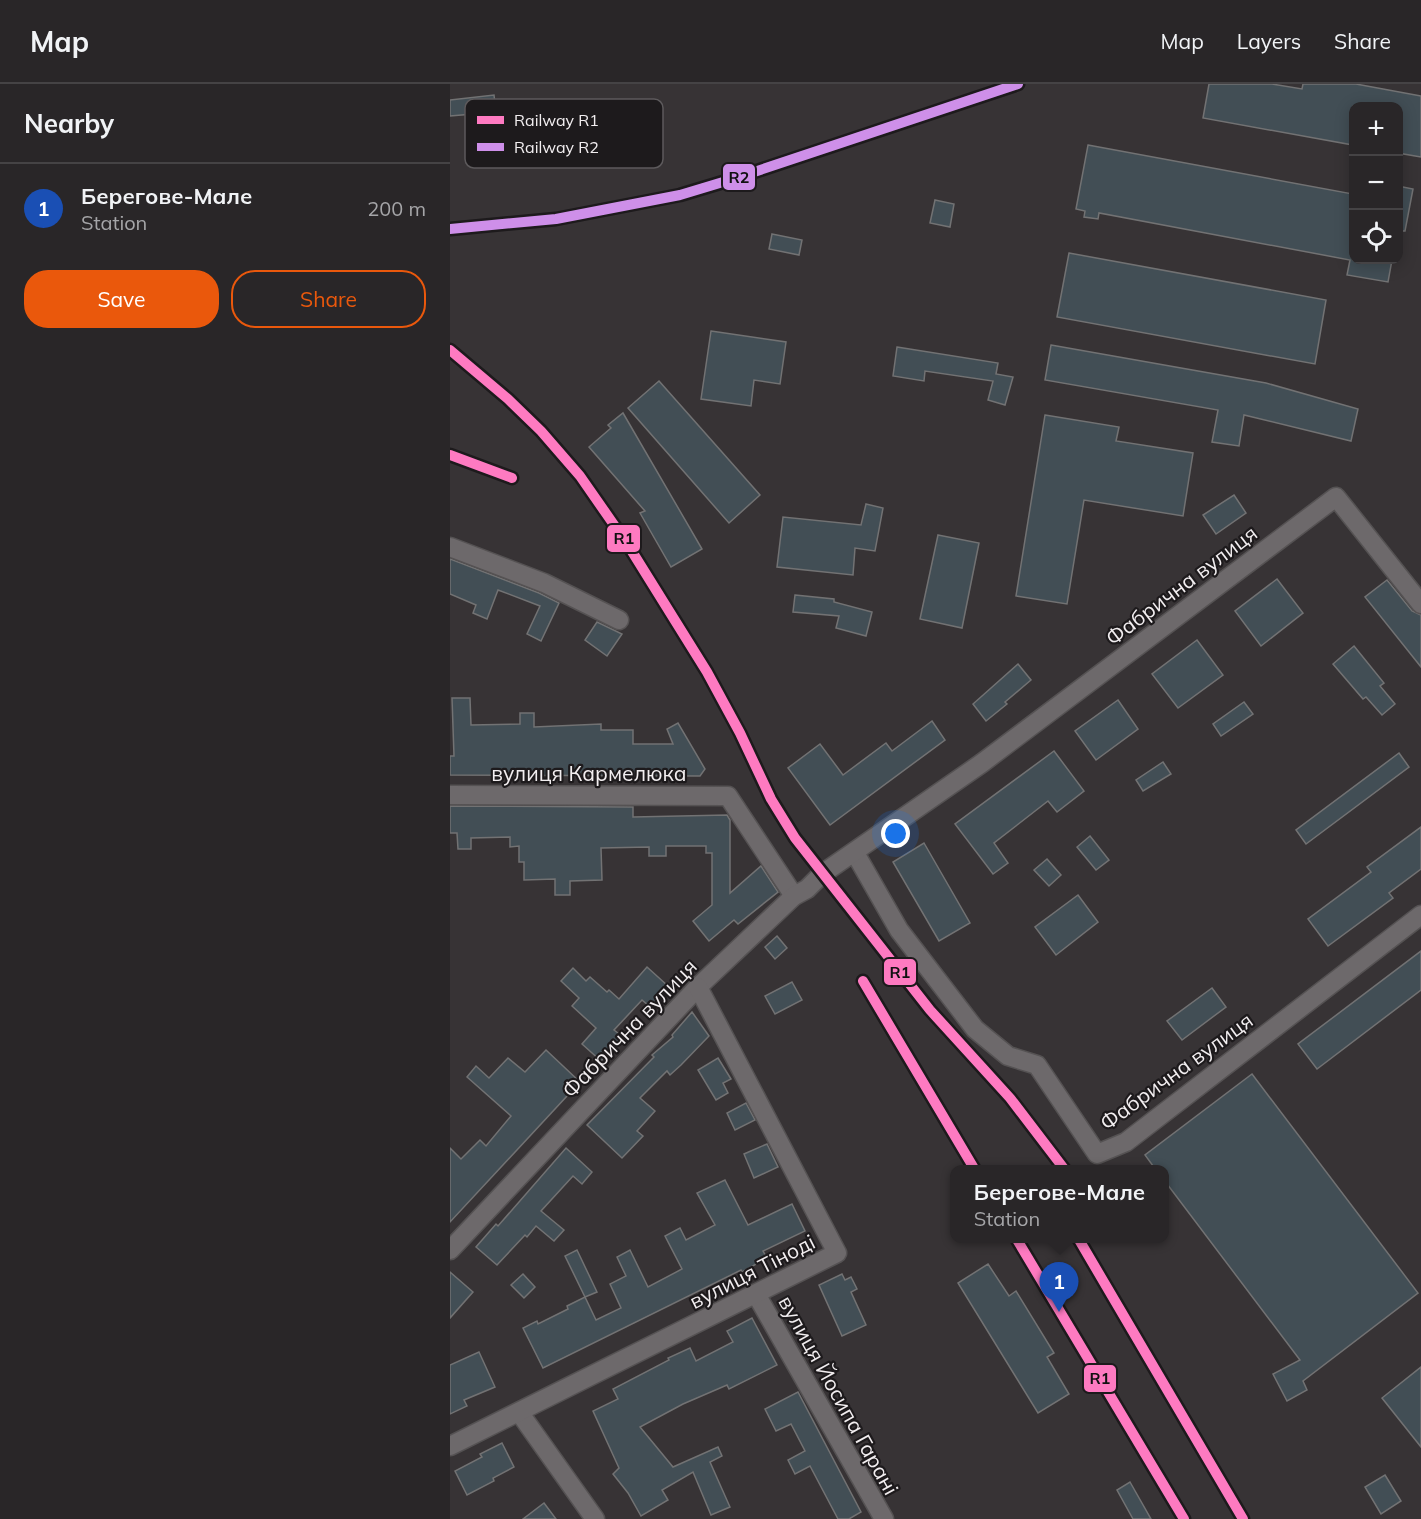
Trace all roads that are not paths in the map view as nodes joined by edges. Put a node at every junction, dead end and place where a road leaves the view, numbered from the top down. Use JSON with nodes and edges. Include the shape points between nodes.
{"nodes":[{"id":1,"x":450,"y":547,"type":"edge"},
{"id":2,"x":1421,"y":604,"type":"edge"},
{"id":3,"x":619,"y":620,"type":"dead end"},
{"id":4,"x":450,"y":795,"type":"edge"},
{"id":5,"x":855,"y":853,"type":"junction"},
{"id":6,"x":794,"y":896,"type":"junction"},
{"id":7,"x":1421,"y":915,"type":"edge"},
{"id":8,"x":698,"y":987,"type":"junction"},
{"id":9,"x":450,"y":1250,"type":"edge"},
{"id":10,"x":756,"y":1294,"type":"junction"},
{"id":11,"x":519,"y":1412,"type":"junction"},
{"id":12,"x":450,"y":1446,"type":"edge"},
{"id":13,"x":595,"y":1519,"type":"edge"},
{"id":14,"x":884,"y":1519,"type":"edge"}],
"edges":[{"from":1,"to":3,"type":"street","via":[[544,583]]},
{"from":2,"to":5,"type":"street","name":"Фабрична вулиця","via":[[1336,496],[989,758]]},
{"from":4,"to":6,"type":"street","name":"вулиця Кармелюка","via":[[728,796]]},
{"from":5,"to":6,"type":"street","name":"Фабрична вулиця"},
{"from":5,"to":7,"type":"street","name":"Фабрична вулиця","via":[[899,930],[975,1029],[1008,1056],[1037,1065],[1097,1154],[1125,1142]]},
{"from":6,"to":8,"type":"street","name":"Фабрична вулиця"},
{"from":8,"to":9,"type":"street","name":"Фабрична вулиця"},
{"from":8,"to":10,"type":"street","name":"вулиця Тіноді","via":[[837,1253]]},
{"from":10,"to":11,"type":"street","name":"вулиця Тіноді"},
{"from":10,"to":14,"type":"street","name":"вулиця Йосипа Гарані"},
{"from":11,"to":12,"type":"street","name":"вулиця Тіноді"},
{"from":11,"to":13,"type":"street"}]}
